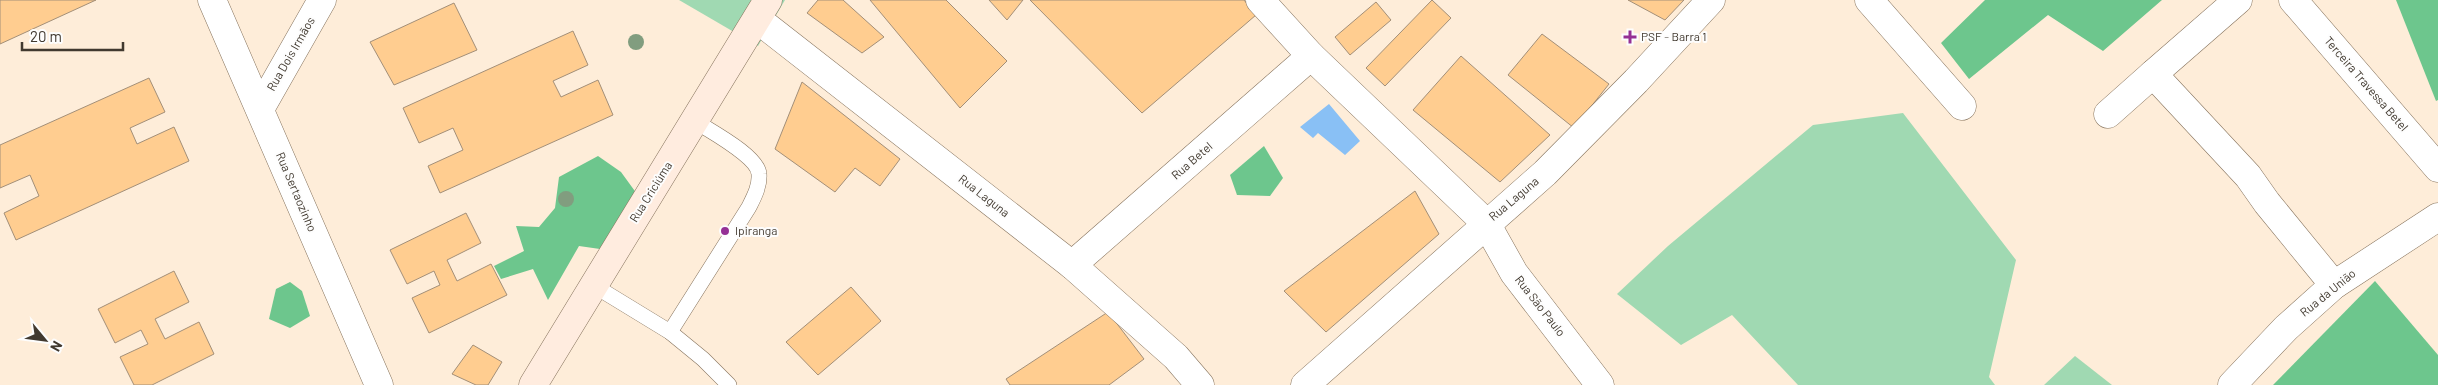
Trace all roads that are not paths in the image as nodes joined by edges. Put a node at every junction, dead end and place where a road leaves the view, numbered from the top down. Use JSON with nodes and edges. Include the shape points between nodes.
{"nodes":[{"id":1,"x":212,"y":0,"type":"edge"},
{"id":2,"x":322,"y":0,"type":"edge"},
{"id":3,"x":1260,"y":0,"type":"edge"},
{"id":4,"x":1711,"y":0,"type":"edge"},
{"id":5,"x":1869,"y":0,"type":"edge"},
{"id":6,"x":2238,"y":0,"type":"edge"},
{"id":7,"x":2293,"y":0,"type":"edge"},
{"id":8,"x":763,"y":9,"type":"edge"},
{"id":9,"x":1311,"y":56,"type":"junction"},
{"id":10,"x":2153,"y":74,"type":"junction"},
{"id":11,"x":1962,"y":106,"type":"dead end"},
{"id":12,"x":260,"y":109,"type":"junction"},
{"id":13,"x":2108,"y":114,"type":"dead end"},
{"id":14,"x":695,"y":121,"type":"junction"},
{"id":15,"x":2438,"y":168,"type":"edge"},
{"id":16,"x":2438,"y":217,"type":"edge"},
{"id":17,"x":1486,"y":223,"type":"junction"},
{"id":18,"x":1072,"y":265,"type":"junction"},
{"id":19,"x":593,"y":285,"type":"junction"},
{"id":20,"x":2334,"y":286,"type":"junction"},
{"id":21,"x":670,"y":332,"type":"junction"},
{"id":22,"x":379,"y":385,"type":"edge"},
{"id":23,"x":533,"y":385,"type":"edge"},
{"id":24,"x":729,"y":385,"type":"edge"},
{"id":25,"x":1200,"y":385,"type":"edge"},
{"id":26,"x":1305,"y":385,"type":"edge"},
{"id":27,"x":1600,"y":385,"type":"edge"},
{"id":28,"x":2232,"y":385,"type":"edge"}],
"edges":[{"from":1,"to":12,"type":"street","name":"Rua Sertaozinho"},
{"from":2,"to":12,"type":"street","name":"Rua Dois Irmãos"},
{"from":3,"to":9,"type":"street"},
{"from":4,"to":17,"type":"street","name":"Rua Laguna","via":[[1636,82],[1545,173]]},
{"from":5,"to":11,"type":"street"},
{"from":6,"to":10,"type":"street"},
{"from":7,"to":15,"type":"street","name":"Terceira Travessa Betel"},
{"from":8,"to":14,"type":"main road","name":"Rua Criciúma"},
{"from":8,"to":18,"type":"street","name":"Rua Laguna"},
{"from":9,"to":17,"type":"street"},
{"from":9,"to":18,"type":"street","name":"Rua Betel"},
{"from":10,"to":13,"type":"street"},
{"from":10,"to":20,"type":"street","via":[[2248,176]]},
{"from":12,"to":22,"type":"street","name":"Rua Sertaozinho"},
{"from":14,"to":19,"type":"main road","name":"Rua Criciúma"},
{"from":14,"to":21,"type":"lane","via":[[754,162],[759,172],[758,187],[749,207]]},
{"from":16,"to":20,"type":"street","name":"Rua da União"},
{"from":17,"to":26,"type":"street","name":"Rua Laguna"},
{"from":17,"to":27,"type":"street","name":"Rua São Paulo","via":[[1514,273]]},
{"from":18,"to":25,"type":"street","name":"Rua Laguna","via":[[1176,357]]},
{"from":19,"to":21,"type":"lane"},
{"from":19,"to":23,"type":"main road","name":"Rua Criciúma"},
{"from":20,"to":28,"type":"street","name":"Rua da União","via":[[2286,328]]},
{"from":21,"to":24,"type":"lane"}]}
